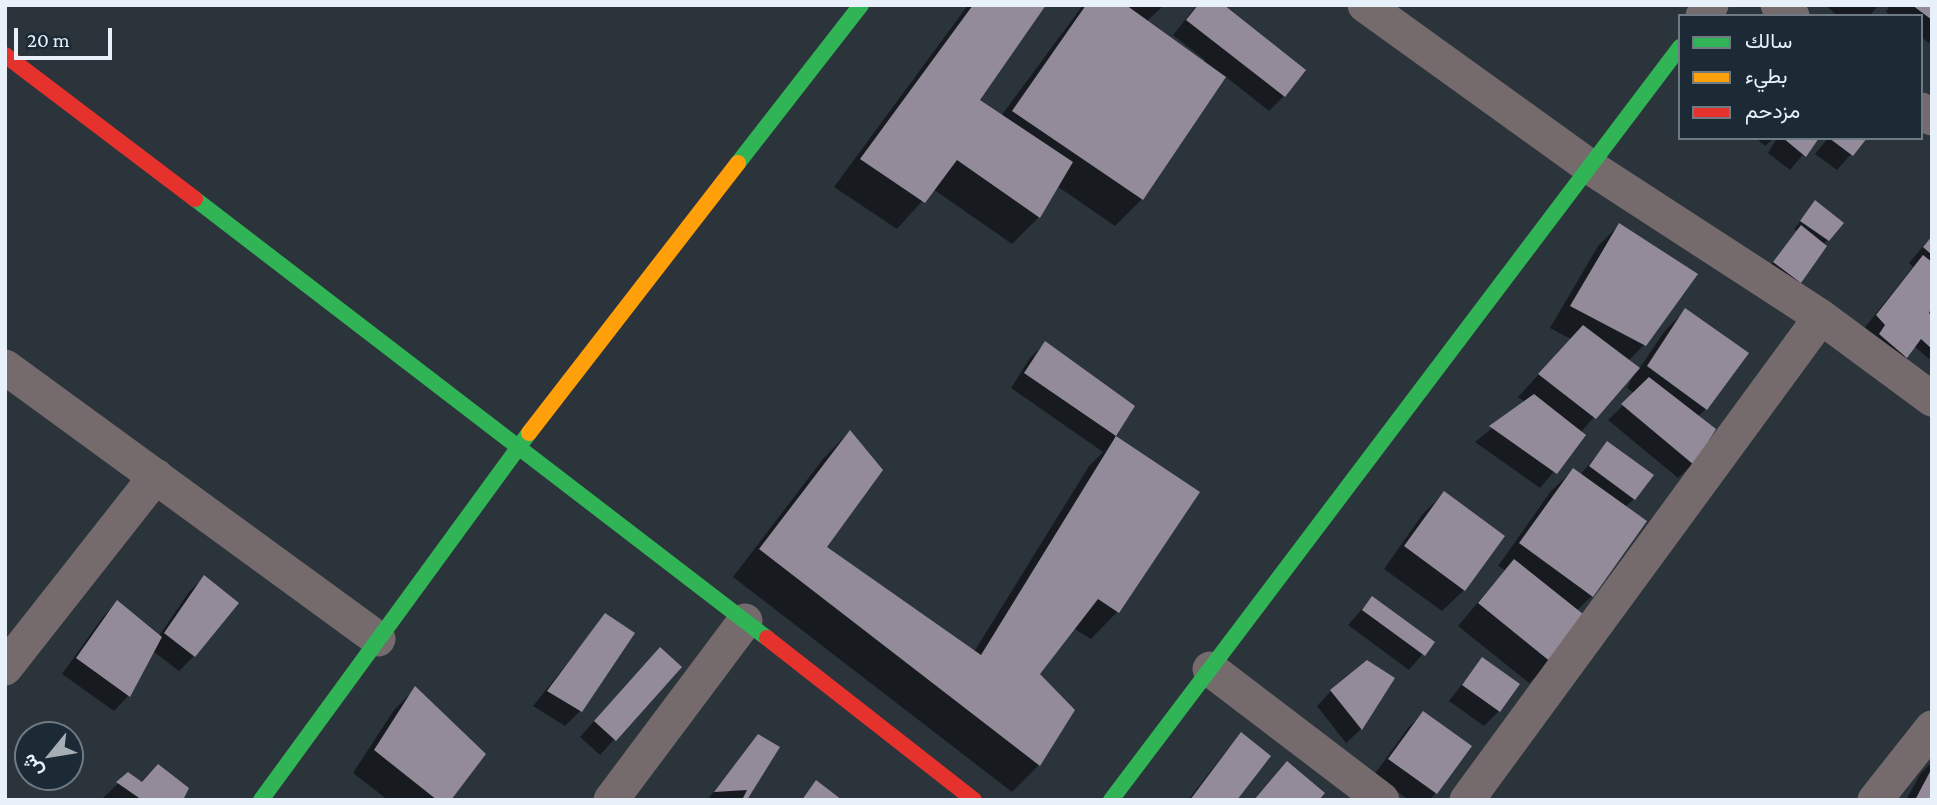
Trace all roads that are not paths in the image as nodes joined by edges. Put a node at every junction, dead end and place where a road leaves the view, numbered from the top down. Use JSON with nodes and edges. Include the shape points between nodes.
{"nodes":[{"id":1,"x":861,"y":5,"type":"edge"},
{"id":2,"x":1372,"y":7,"type":"edge"},
{"id":3,"x":1678,"y":50,"type":"edge"},
{"id":4,"x":5,"y":55,"type":"edge"},
{"id":5,"x":1590,"y":167,"type":"junction"},
{"id":6,"x":1821,"y":317,"type":"junction"},
{"id":7,"x":5,"y":367,"type":"edge"},
{"id":8,"x":1932,"y":399,"type":"edge"},
{"id":9,"x":519,"y":445,"type":"junction"},
{"id":10,"x":156,"y":477,"type":"junction"},
{"id":11,"x":745,"y":621,"type":"junction"},
{"id":12,"x":378,"y":639,"type":"junction"},
{"id":13,"x":5,"y":668,"type":"edge"},
{"id":14,"x":1210,"y":669,"type":"junction"},
{"id":15,"x":1932,"y":728,"type":"edge"},
{"id":16,"x":261,"y":800,"type":"edge"},
{"id":17,"x":611,"y":800,"type":"edge"},
{"id":18,"x":974,"y":800,"type":"edge"},
{"id":19,"x":1111,"y":800,"type":"edge"},
{"id":20,"x":1382,"y":800,"type":"edge"},
{"id":21,"x":1468,"y":800,"type":"edge"},
{"id":22,"x":1875,"y":800,"type":"edge"}],
"edges":[{"from":1,"to":9,"type":"street"},
{"from":2,"to":5,"type":"street"},
{"from":3,"to":5,"type":"street"},
{"from":4,"to":9,"type":"street"},
{"from":5,"to":6,"type":"street"},
{"from":5,"to":14,"type":"street"},
{"from":6,"to":8,"type":"street"},
{"from":6,"to":21,"type":"street"},
{"from":7,"to":10,"type":"street"},
{"from":9,"to":11,"type":"street"},
{"from":9,"to":12,"type":"street"},
{"from":10,"to":12,"type":"street"},
{"from":10,"to":13,"type":"street"},
{"from":11,"to":17,"type":"street"},
{"from":11,"to":18,"type":"street"},
{"from":12,"to":16,"type":"street"},
{"from":14,"to":19,"type":"street"},
{"from":14,"to":20,"type":"street"},
{"from":15,"to":22,"type":"street"}]}
